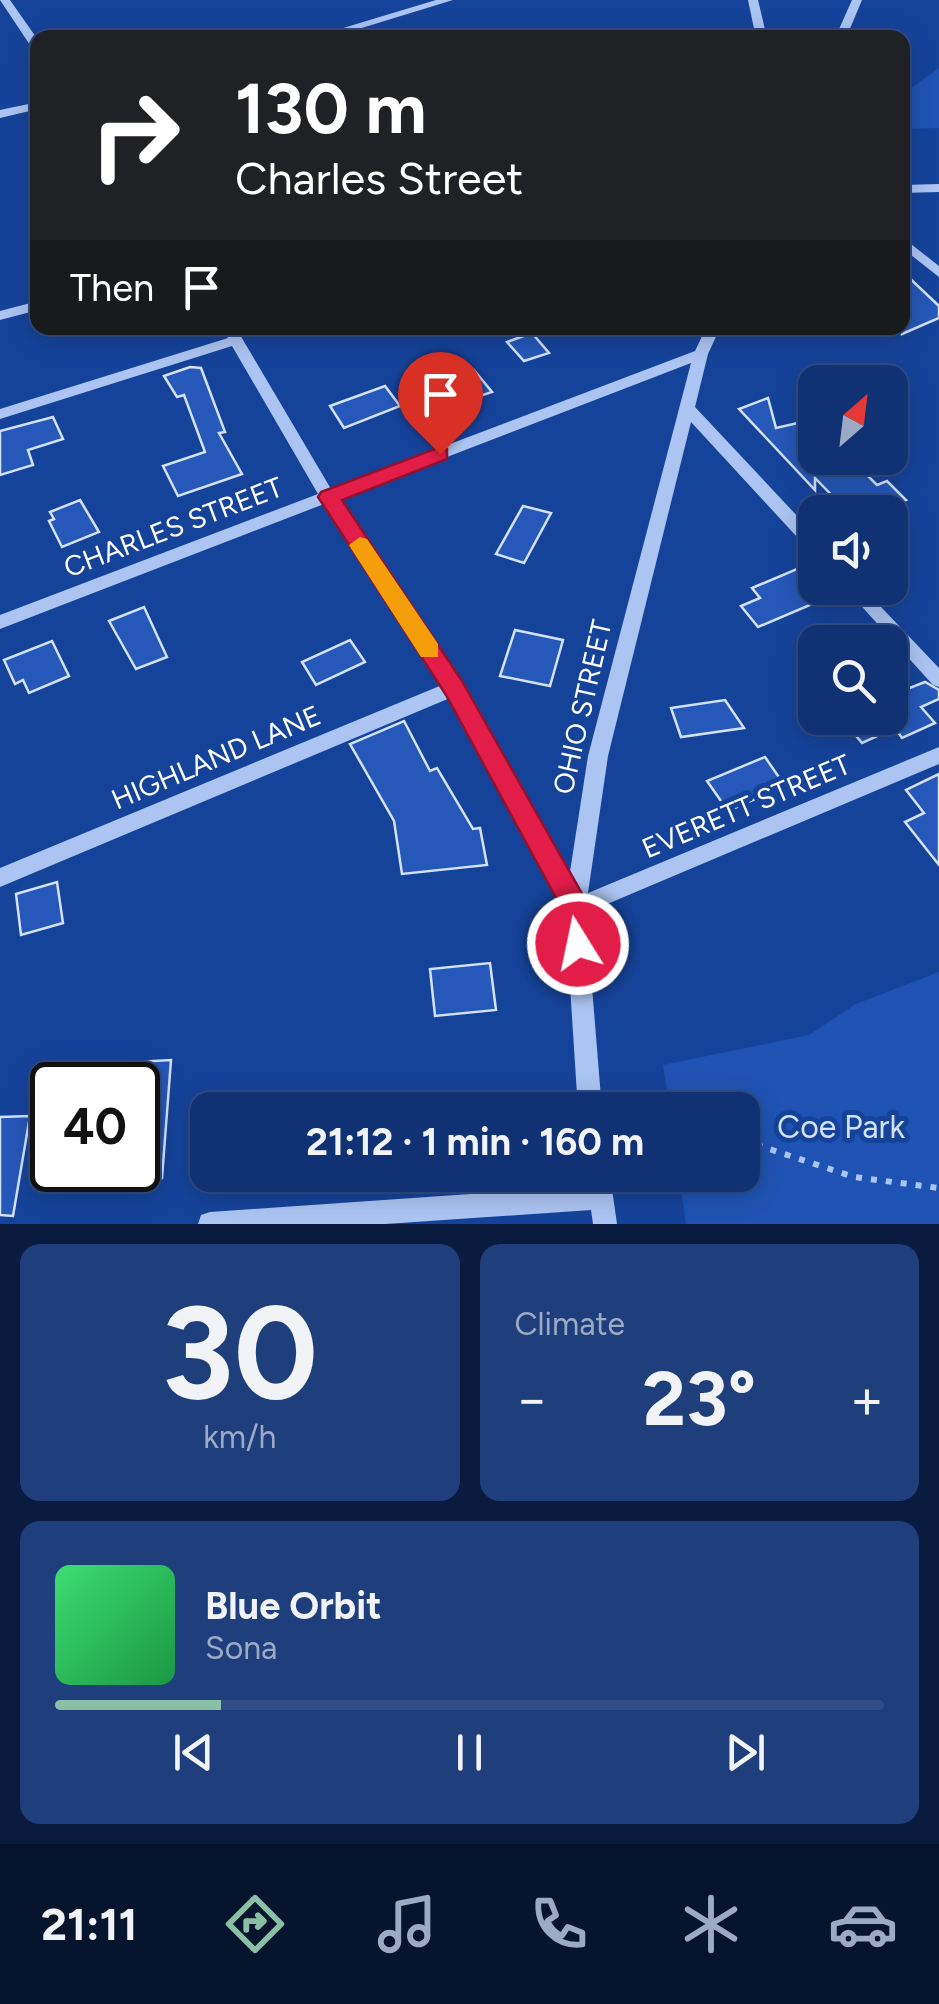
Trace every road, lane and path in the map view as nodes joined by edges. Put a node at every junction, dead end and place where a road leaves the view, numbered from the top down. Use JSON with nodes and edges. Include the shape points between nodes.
{"nodes":[{"id":1,"x":6,"y":0,"type":"edge"},
{"id":2,"x":448,"y":0,"type":"edge"},
{"id":3,"x":753,"y":0,"type":"edge"},
{"id":4,"x":857,"y":0,"type":"edge"},
{"id":5,"x":344,"y":30,"type":"edge"},
{"id":6,"x":760,"y":30,"type":"edge"},
{"id":7,"x":844,"y":30,"type":"edge"},
{"id":8,"x":30,"y":38,"type":"edge"},
{"id":9,"x":30,"y":106,"type":"edge"},
{"id":10,"x":0,"y":114,"type":"edge"},
{"id":11,"x":939,"y":188,"type":"edge"},
{"id":12,"x":910,"y":189,"type":"edge"},
{"id":13,"x":910,"y":249,"type":"edge"},
{"id":14,"x":939,"y":273,"type":"edge"},
{"id":15,"x":30,"y":307,"type":"edge"},
{"id":16,"x":0,"y":316,"type":"edge"},
{"id":17,"x":230,"y":335,"type":"edge"},
{"id":18,"x":234,"y":335,"type":"edge"},
{"id":19,"x":710,"y":335,"type":"edge"},
{"id":20,"x":701,"y":354,"type":"junction"},
{"id":21,"x":686,"y":408,"type":"junction"},
{"id":22,"x":0,"y":414,"type":"edge"},
{"id":23,"x":328,"y":497,"type":"junction"},
{"id":24,"x":798,"y":528,"type":"edge"},
{"id":25,"x":869,"y":605,"type":"edge"},
{"id":26,"x":0,"y":622,"type":"edge"},
{"id":27,"x":939,"y":680,"type":"edge"},
{"id":28,"x":454,"y":688,"type":"junction"},
{"id":29,"x":939,"y":755,"type":"edge"},
{"id":30,"x":0,"y":878,"type":"edge"},
{"id":31,"x":575,"y":908,"type":"junction"},
{"id":32,"x":587,"y":1092,"type":"edge"},
{"id":33,"x":760,"y":1146,"type":"edge"},
{"id":34,"x":939,"y":1188,"type":"edge"},
{"id":35,"x":538,"y":1192,"type":"edge"},
{"id":36,"x":601,"y":1192,"type":"edge"},
{"id":37,"x":210,"y":1224,"type":"edge"},
{"id":38,"x":605,"y":1224,"type":"edge"}],
"edges":[{"from":1,"to":8,"type":"street"},
{"from":2,"to":5,"type":"street"},
{"from":3,"to":6,"type":"street"},
{"from":4,"to":7,"type":"street"},
{"from":9,"to":10,"type":"street"},
{"from":11,"to":12,"type":"street"},
{"from":13,"to":14,"type":"street"},
{"from":15,"to":16,"type":"street"},
{"from":17,"to":22,"type":"street"},
{"from":18,"to":23,"type":"street"},
{"from":19,"to":20,"type":"street","name":"OHIO STREET"},
{"from":20,"to":21,"type":"street","name":"OHIO STREET"},
{"from":20,"to":23,"type":"street","name":"CHARLES STREET"},
{"from":21,"to":24,"type":"street"},
{"from":21,"to":31,"type":"street","name":"OHIO STREET","via":[[598,756]]},
{"from":23,"to":26,"type":"street","name":"CHARLES STREET"},
{"from":23,"to":28,"type":"street"},
{"from":25,"to":27,"type":"street"},
{"from":28,"to":30,"type":"street","name":"HIGHLAND LANE"},
{"from":28,"to":31,"type":"street"},
{"from":29,"to":31,"type":"street","name":"EVERETT STREET"},
{"from":31,"to":32,"type":"street","name":"OHIO STREET"},
{"from":33,"to":34,"type":"path","via":[[854,1177]]},
{"from":35,"to":37,"type":"street"},
{"from":36,"to":38,"type":"street"}]}
